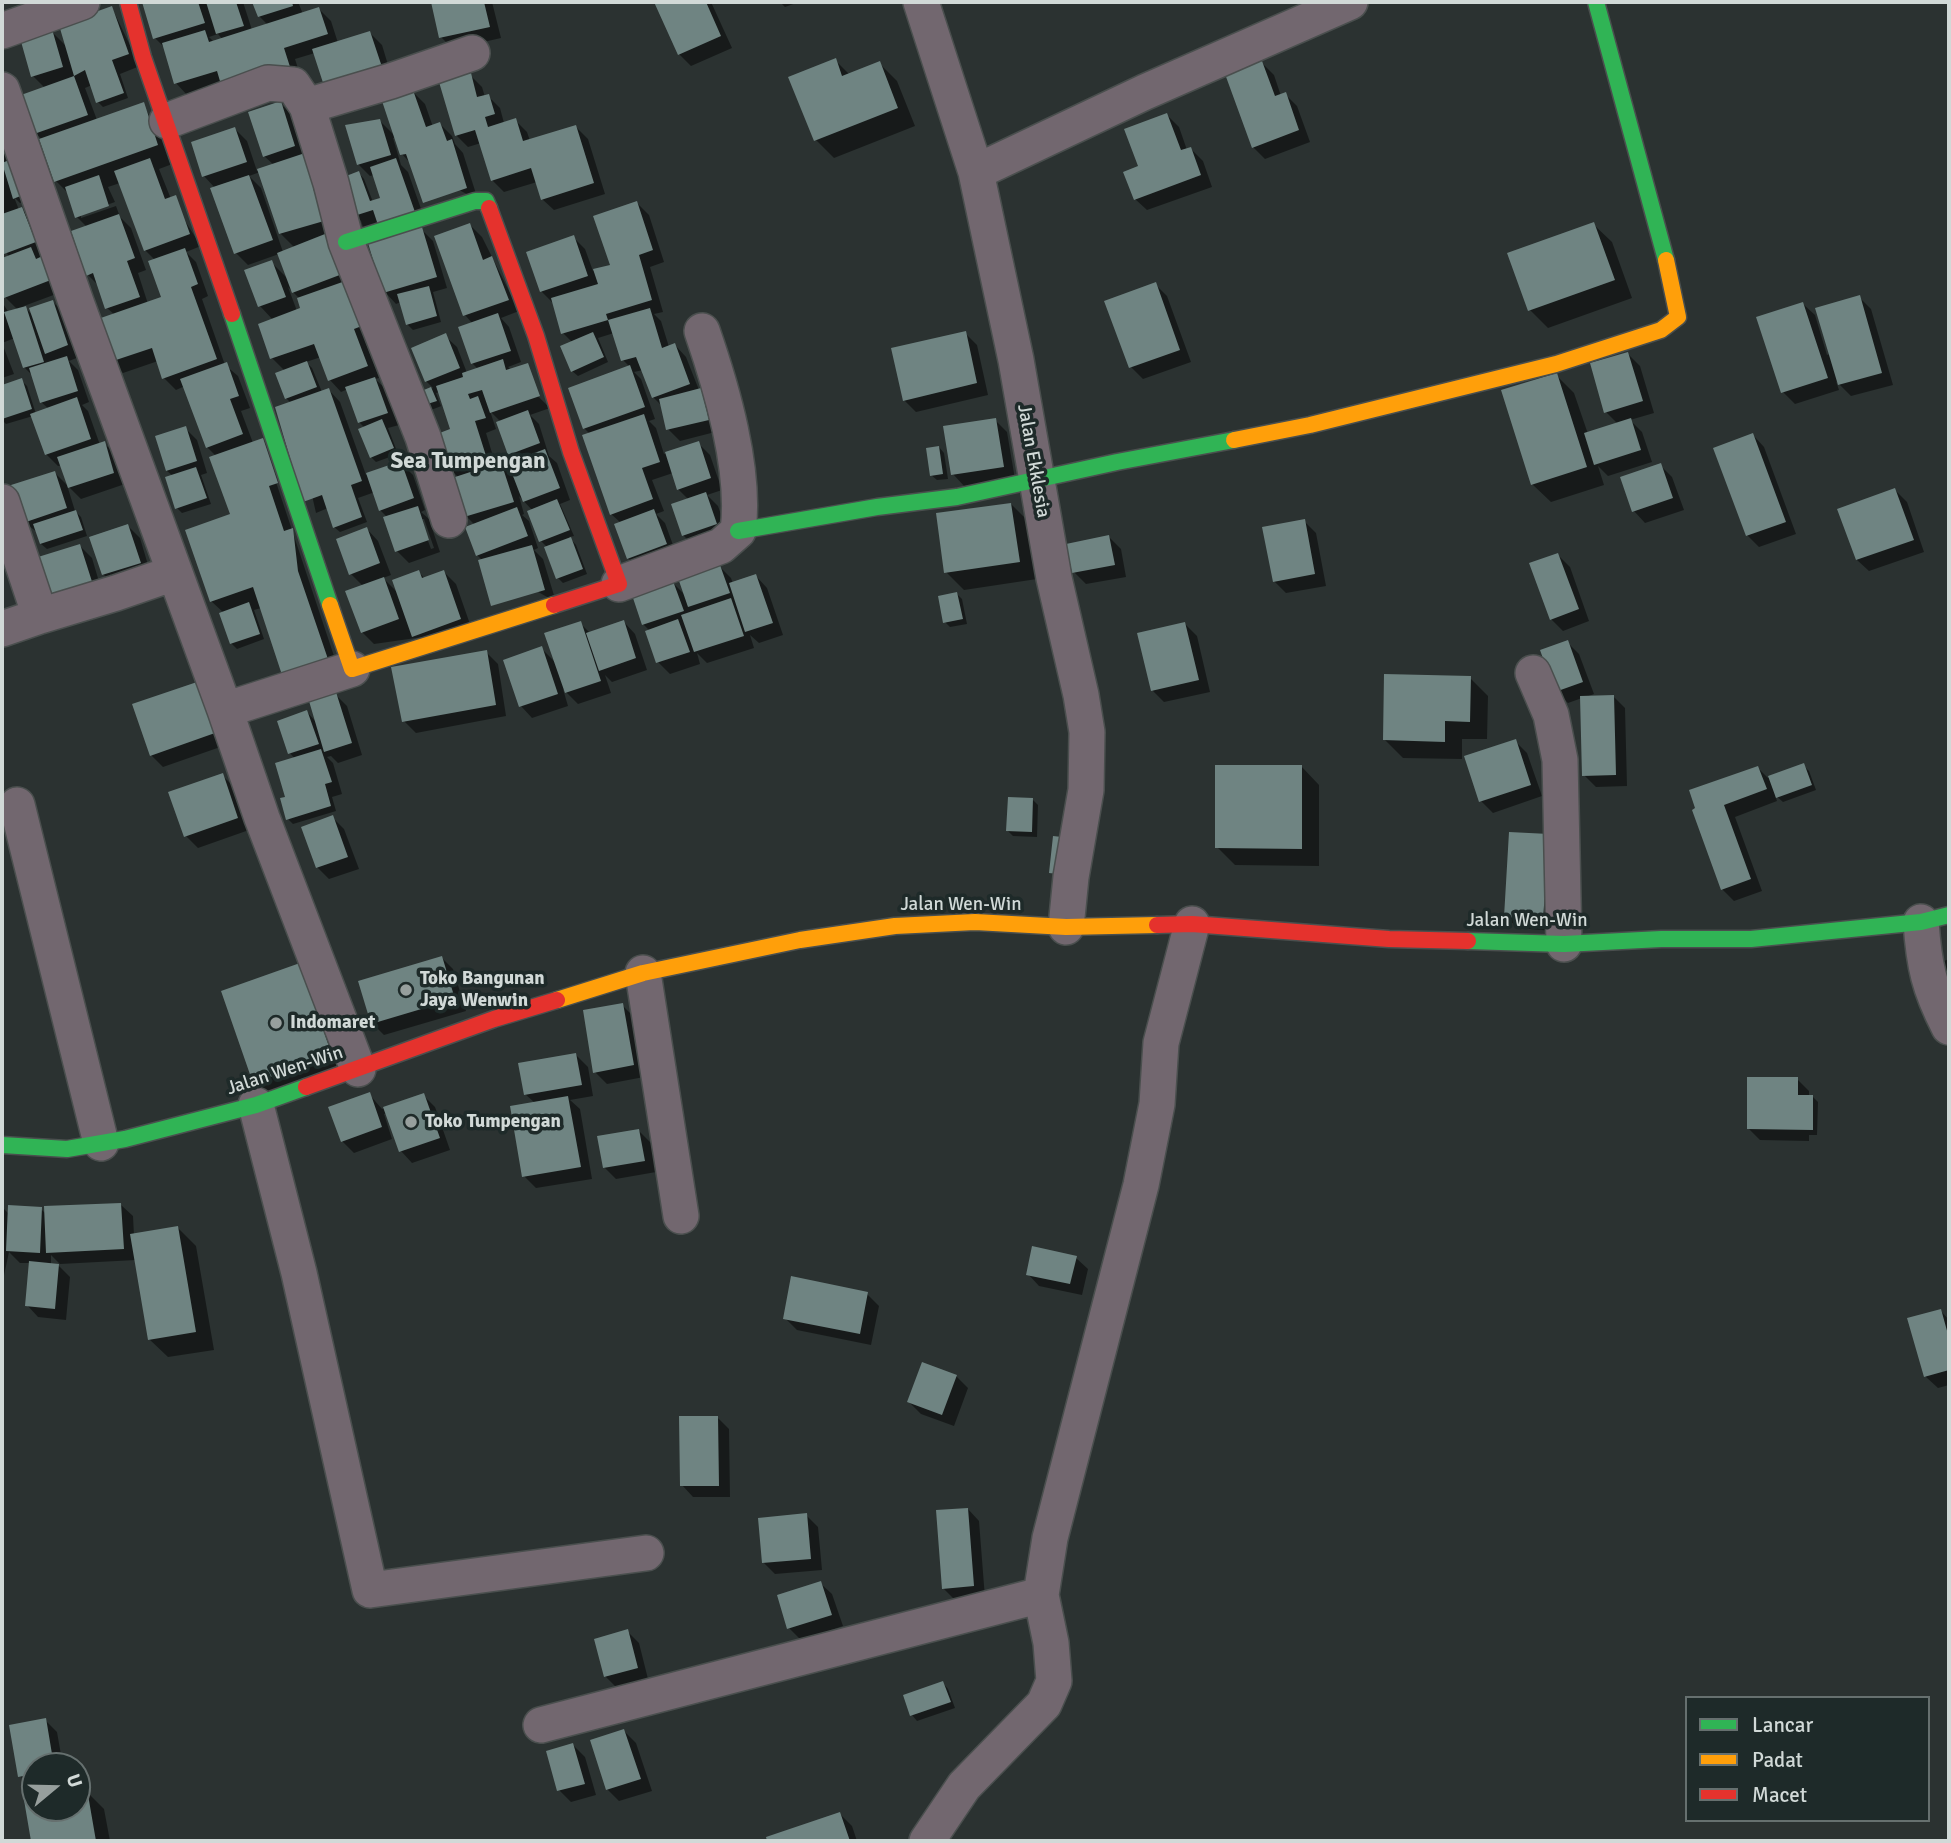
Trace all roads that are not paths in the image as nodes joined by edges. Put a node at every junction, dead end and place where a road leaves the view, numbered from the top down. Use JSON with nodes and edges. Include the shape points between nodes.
{"nodes":[{"id":1,"x":82,"y":2,"type":"edge"},
{"id":2,"x":128,"y":2,"type":"edge"},
{"id":3,"x":921,"y":2,"type":"edge"},
{"id":4,"x":1350,"y":2,"type":"edge"},
{"id":5,"x":1596,"y":2,"type":"edge"},
{"id":6,"x":2,"y":31,"type":"edge"},
{"id":7,"x":472,"y":53,"type":"dead end"},
{"id":8,"x":2,"y":90,"type":"edge"},
{"id":9,"x":307,"y":106,"type":"junction"},
{"id":10,"x":167,"y":121,"type":"junction"},
{"id":11,"x":976,"y":172,"type":"junction"},
{"id":12,"x":346,"y":242,"type":"junction"},
{"id":13,"x":702,"y":331,"type":"dead end"},
{"id":14,"x":1036,"y":480,"type":"junction"},
{"id":15,"x":2,"y":502,"type":"edge"},
{"id":16,"x":449,"y":520,"type":"dead end"},
{"id":17,"x":738,"y":531,"type":"junction"},
{"id":18,"x":174,"y":573,"type":"junction"},
{"id":19,"x":619,"y":584,"type":"junction"},
{"id":20,"x":40,"y":616,"type":"junction"},
{"id":21,"x":2,"y":629,"type":"edge"},
{"id":22,"x":352,"y":668,"type":"junction"},
{"id":23,"x":1533,"y":673,"type":"dead end"},
{"id":24,"x":226,"y":710,"type":"junction"},
{"id":25,"x":17,"y":806,"type":"dead end"},
{"id":26,"x":1935,"y":918,"type":"edge"},
{"id":27,"x":1192,"y":924,"type":"junction"},
{"id":28,"x":1066,"y":928,"type":"junction"},
{"id":29,"x":1564,"y":944,"type":"junction"},
{"id":30,"x":643,"y":973,"type":"junction"},
{"id":31,"x":1949,"y":1027,"type":"edge"},
{"id":32,"x":358,"y":1069,"type":"junction"},
{"id":33,"x":256,"y":1105,"type":"junction"},
{"id":34,"x":101,"y":1143,"type":"junction"},
{"id":35,"x":2,"y":1145,"type":"edge"},
{"id":36,"x":681,"y":1216,"type":"dead end"},
{"id":37,"x":646,"y":1553,"type":"dead end"},
{"id":38,"x":1041,"y":1595,"type":"junction"},
{"id":39,"x":541,"y":1725,"type":"dead end"},
{"id":40,"x":927,"y":1841,"type":"edge"}],
"edges":[{"from":1,"to":6,"type":"street"},
{"from":2,"to":10,"type":"street"},
{"from":3,"to":11,"type":"street","name":"Jalan Ekklesia"},
{"from":4,"to":11,"type":"street"},
{"from":5,"to":14,"type":"street","via":[[1674,287],[1678,317],[1661,330],[1489,382],[1310,425]]},
{"from":7,"to":9,"type":"street"},
{"from":8,"to":18,"type":"street"},
{"from":9,"to":10,"type":"street","via":[[293,85],[268,83]]},
{"from":9,"to":12,"type":"street"},
{"from":10,"to":22,"type":"street"},
{"from":11,"to":14,"type":"street","name":"Jalan Ekklesia"},
{"from":12,"to":16,"type":"street","via":[[423,437]]},
{"from":12,"to":19,"type":"street","via":[[486,201]]},
{"from":13,"to":17,"type":"street","via":[[726,411],[741,511]]},
{"from":14,"to":17,"type":"street"},
{"from":14,"to":28,"type":"street","name":"Jalan Ekklesia","via":[[1087,732],[1086,790]]},
{"from":15,"to":20,"type":"street"},
{"from":17,"to":19,"type":"street","via":[[721,546]]},
{"from":18,"to":20,"type":"street"},
{"from":18,"to":24,"type":"street"},
{"from":19,"to":22,"type":"street"},
{"from":20,"to":21,"type":"street"},
{"from":22,"to":24,"type":"street"},
{"from":23,"to":29,"type":"street","via":[[1551,715],[1560,760]]},
{"from":24,"to":32,"type":"street"},
{"from":25,"to":34,"type":"street"},
{"from":26,"to":29,"type":"street","name":"Jalan Wen-Win","via":[[1751,939]]},
{"from":26,"to":31,"type":"street","via":[[1926,974]]},
{"from":27,"to":28,"type":"street","name":"Jalan Wen-Win"},
{"from":27,"to":29,"type":"street","name":"Jalan Wen-Win","via":[[1389,939]]},
{"from":27,"to":38,"type":"street","via":[[1161,1043],[1157,1104],[1141,1185],[1050,1538]]},
{"from":28,"to":30,"type":"street","name":"Jalan Wen-Win","via":[[975,922],[895,926],[800,940]]},
{"from":30,"to":32,"type":"street","name":"Jalan Wen-Win","via":[[494,1019]]},
{"from":30,"to":36,"type":"street"},
{"from":32,"to":33,"type":"street","name":"Jalan Wen-Win"},
{"from":33,"to":34,"type":"street","name":"Jalan Wen-Win"},
{"from":33,"to":37,"type":"street","via":[[299,1272],[370,1590]]},
{"from":34,"to":35,"type":"street","name":"Jalan Wen-Win","via":[[67,1149]]},
{"from":38,"to":39,"type":"street"},
{"from":38,"to":40,"type":"street","via":[[1054,1681],[1044,1704],[964,1786]]}]}
